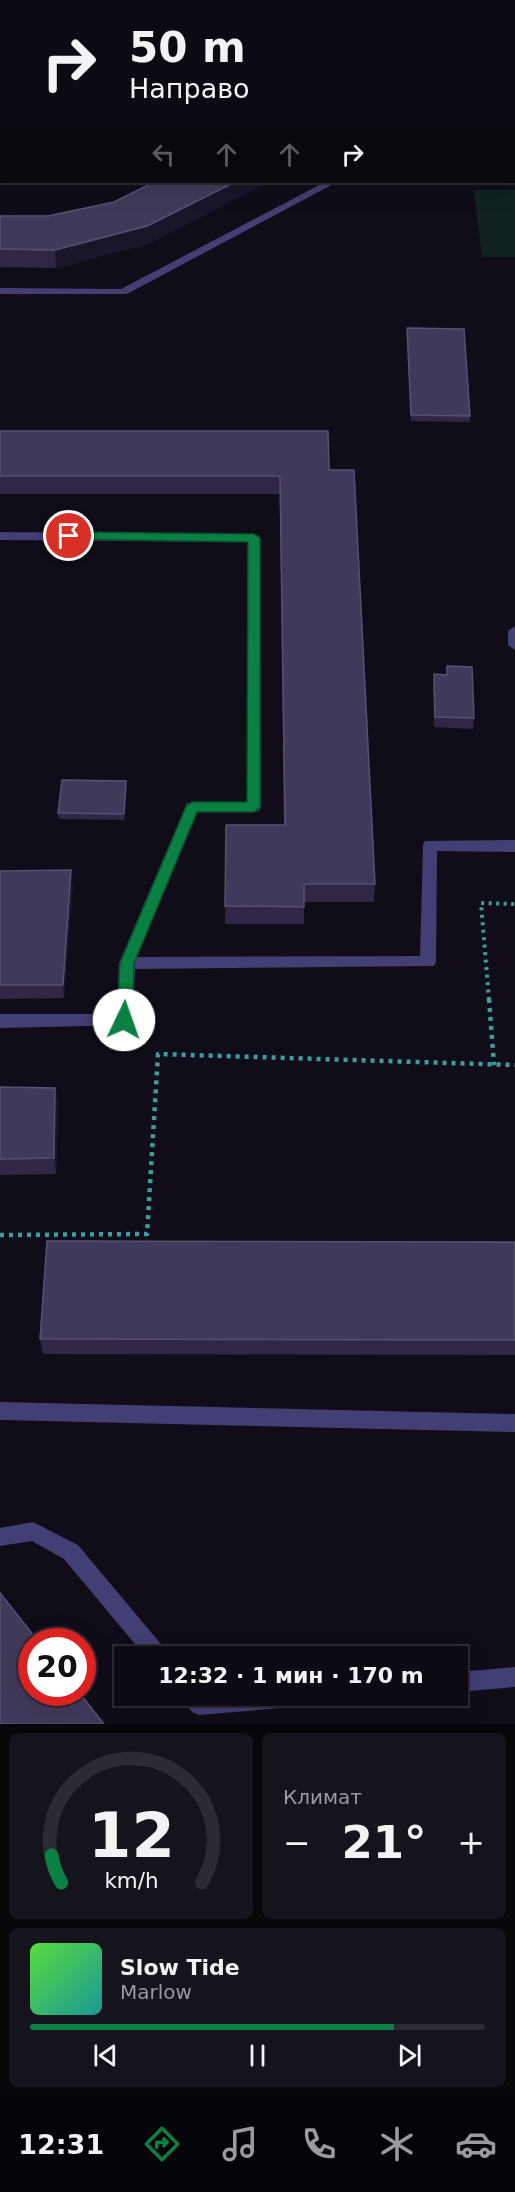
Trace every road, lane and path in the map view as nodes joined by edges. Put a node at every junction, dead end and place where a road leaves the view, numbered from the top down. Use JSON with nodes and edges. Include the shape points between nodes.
{"nodes":[{"id":1,"x":330,"y":183,"type":"edge"},
{"id":2,"x":0,"y":291,"type":"edge"},
{"id":3,"x":0,"y":536,"type":"edge"},
{"id":4,"x":515,"y":631,"type":"edge"},
{"id":5,"x":515,"y":645,"type":"edge"},
{"id":6,"x":515,"y":846,"type":"edge"},
{"id":7,"x":515,"y":904,"type":"edge"},
{"id":8,"x":127,"y":963,"type":"junction"},
{"id":9,"x":0,"y":1020,"type":"edge"},
{"id":10,"x":494,"y":1065,"type":"junction"},
{"id":11,"x":515,"y":1065,"type":"edge"},
{"id":12,"x":0,"y":1235,"type":"edge"},
{"id":13,"x":0,"y":1411,"type":"edge"},
{"id":14,"x":515,"y":1423,"type":"edge"},
{"id":15,"x":0,"y":1537,"type":"edge"},
{"id":16,"x":150,"y":1646,"type":"edge"},
{"id":17,"x":515,"y":1677,"type":"edge"},
{"id":18,"x":468,"y":1681,"type":"edge"}],
"edges":[{"from":1,"to":2,"type":"lane","via":[[123,292]]},
{"from":3,"to":8,"type":"lane","via":[[254,538],[254,807],[192,807]]},
{"from":4,"to":5,"type":"lane"},
{"from":6,"to":8,"type":"lane","via":[[430,845],[428,962]]},
{"from":7,"to":10,"type":"path","via":[[481,903]]},
{"from":8,"to":9,"type":"lane","via":[[124,1020]]},
{"from":10,"to":11,"type":"path"},
{"from":10,"to":12,"type":"path","via":[[158,1054],[147,1234]]},
{"from":13,"to":14,"type":"lane"},
{"from":15,"to":16,"type":"lane","via":[[33,1531],[71,1552]]},
{"from":17,"to":18,"type":"lane"}]}
